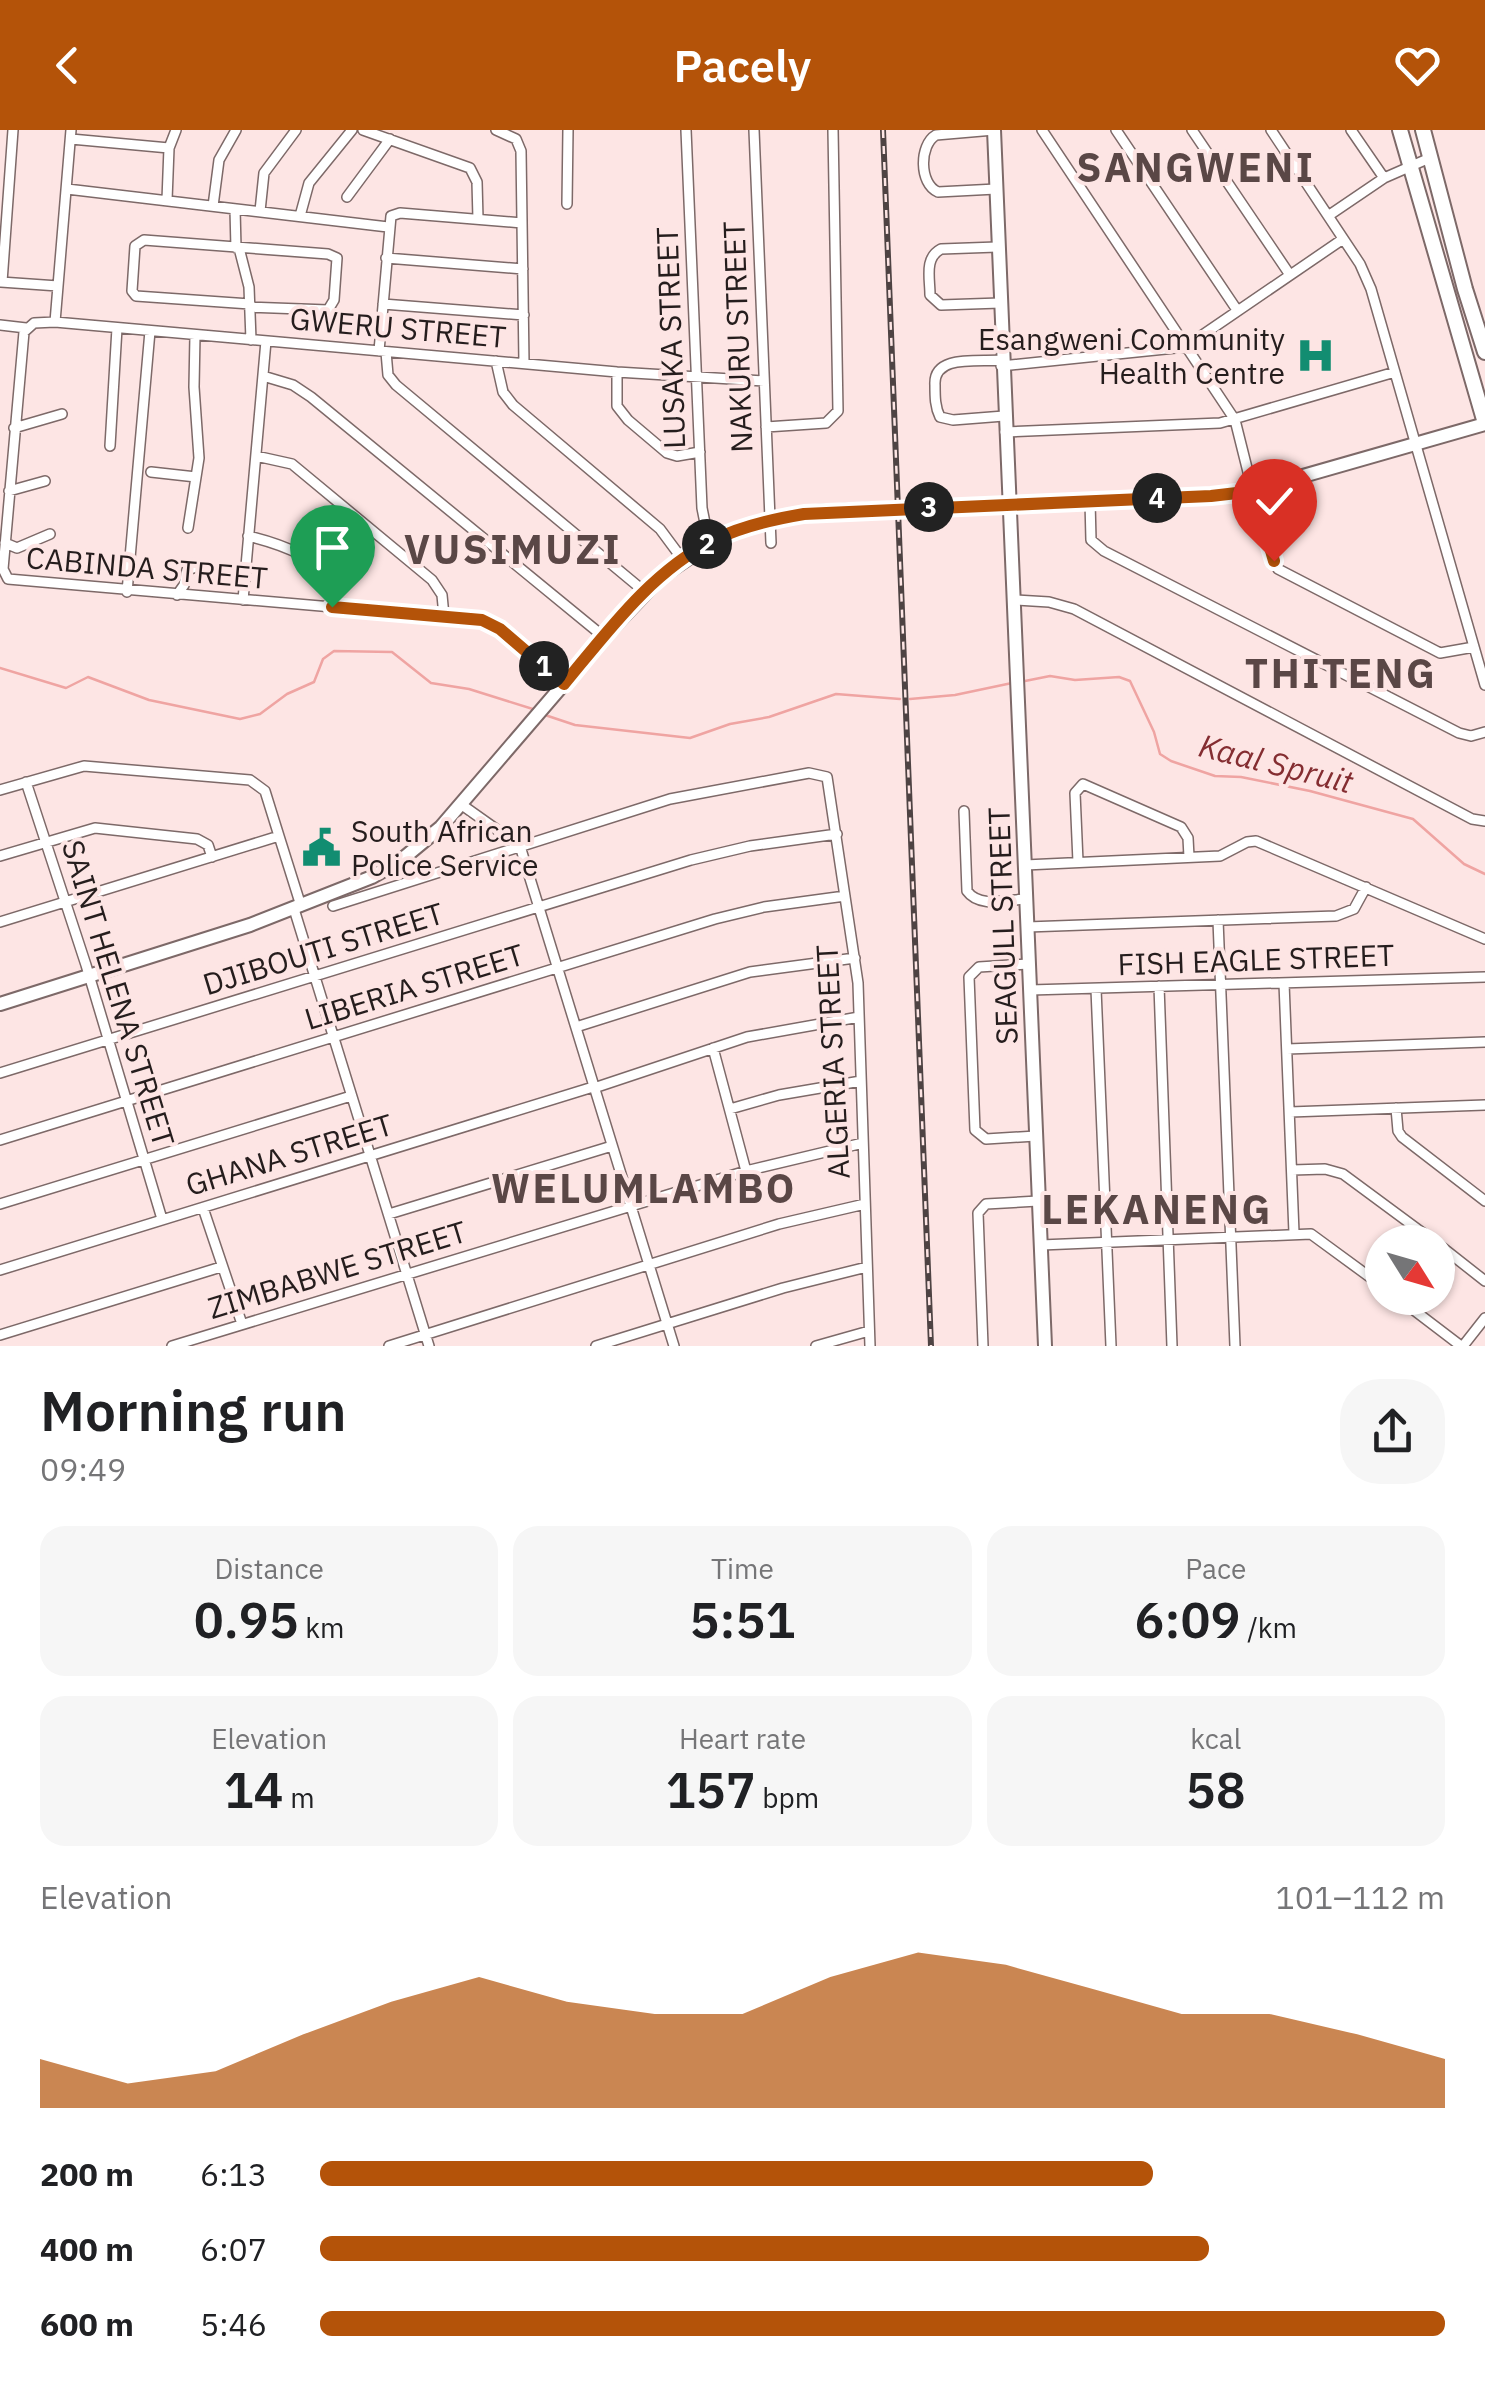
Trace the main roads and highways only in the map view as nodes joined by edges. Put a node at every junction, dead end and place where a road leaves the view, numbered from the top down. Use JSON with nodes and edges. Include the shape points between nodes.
{"nodes":[{"id":1,"x":1400,"y":130,"type":"edge"},
{"id":2,"x":1424,"y":130,"type":"edge"},
{"id":3,"x":1485,"y":352,"type":"edge"},
{"id":4,"x":1485,"y":424,"type":"edge"}],
"edges":[{"from":1,"to":4,"type":"main road"},
{"from":2,"to":3,"type":"main road"}]}
